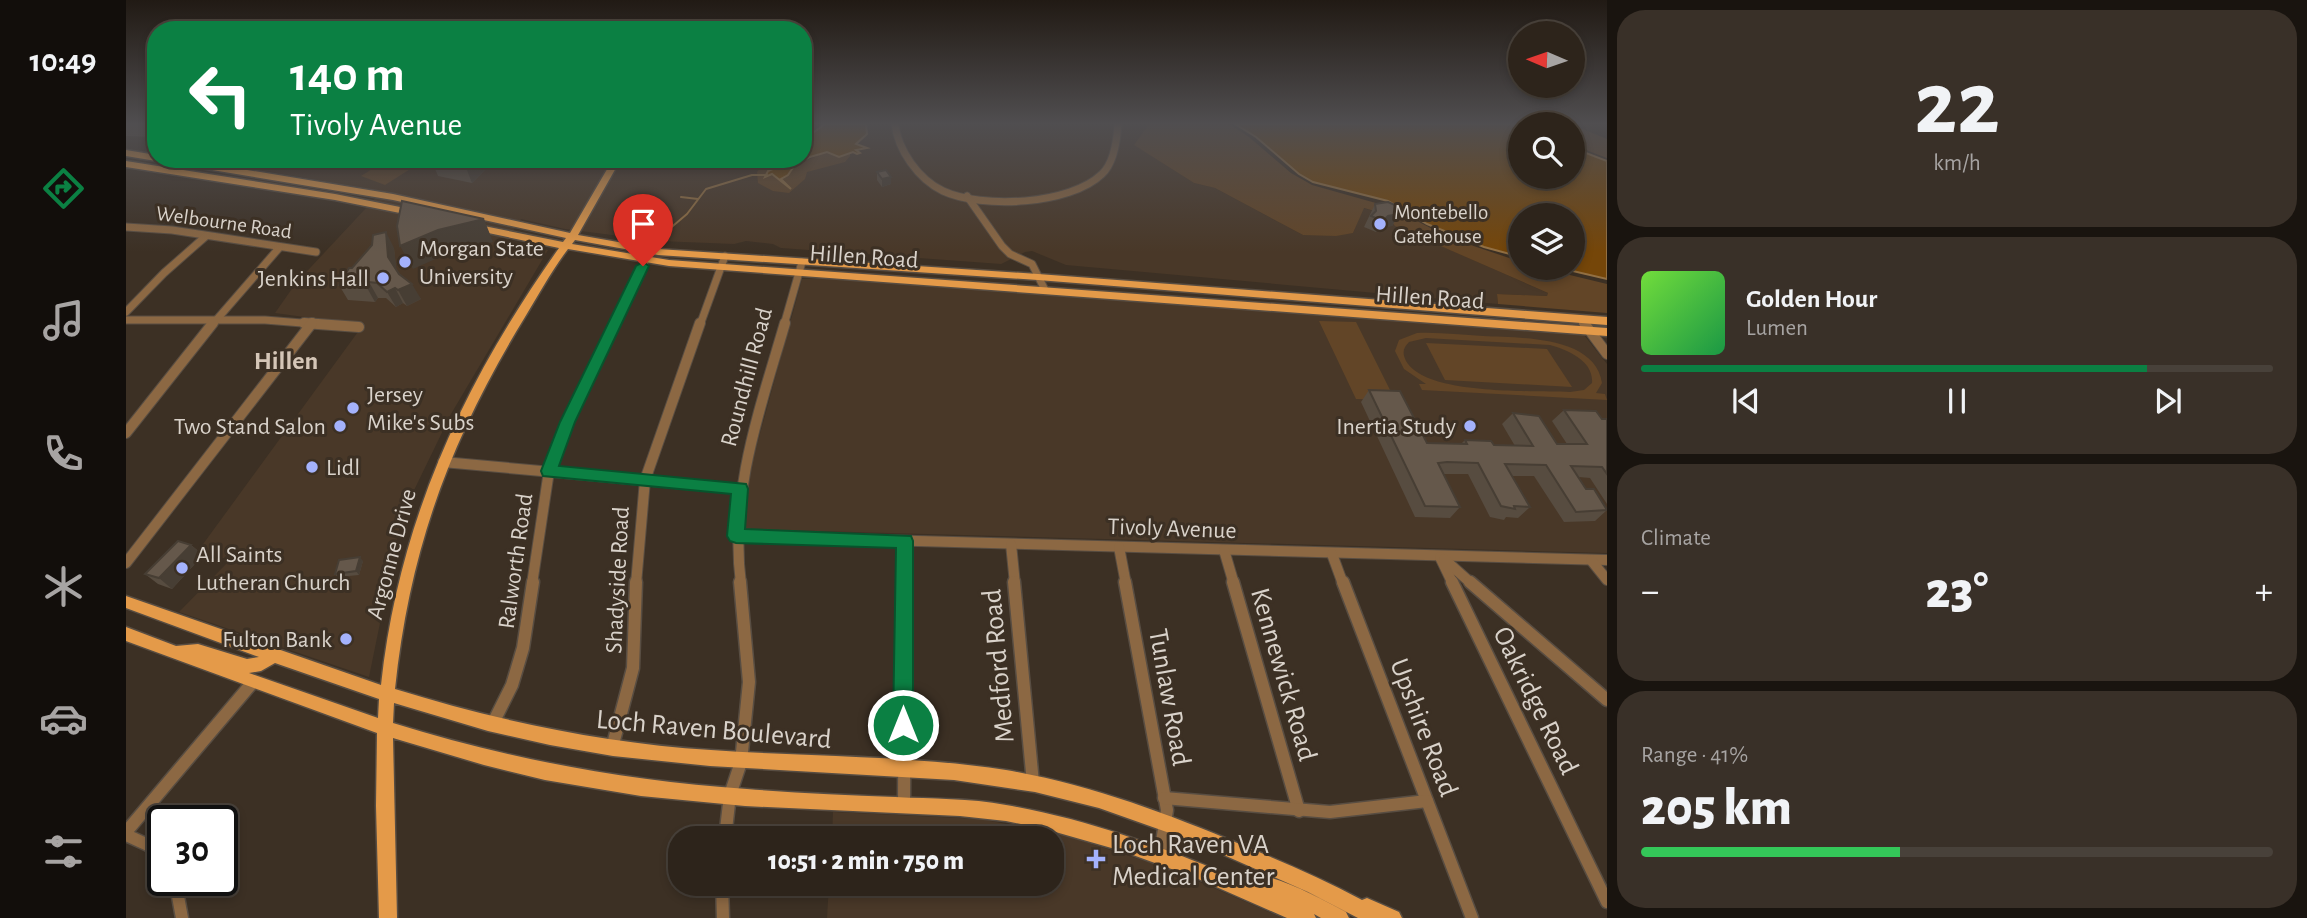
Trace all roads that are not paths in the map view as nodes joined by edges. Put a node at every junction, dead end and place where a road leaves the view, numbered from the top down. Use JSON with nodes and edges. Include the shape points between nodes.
{"nodes":[{"id":1,"x":917,"y":167,"type":"edge"},
{"id":2,"x":1106,"y":167,"type":"edge"},
{"id":3,"x":152,"y":168,"type":"edge"},
{"id":4,"x":219,"y":168,"type":"edge"},
{"id":5,"x":606,"y":168,"type":"edge"},
{"id":6,"x":612,"y":168,"type":"edge"},
{"id":7,"x":261,"y":175,"type":"junction"},
{"id":8,"x":250,"y":183,"type":"junction"},
{"id":9,"x":967,"y":196,"type":"junction"},
{"id":10,"x":393,"y":197,"type":"junction"},
{"id":11,"x":383,"y":206,"type":"junction"},
{"id":12,"x":458,"y":211,"type":"junction"},
{"id":13,"x":422,"y":215,"type":"edge"},
{"id":14,"x":447,"y":221,"type":"edge"},
{"id":15,"x":458,"y":223,"type":"edge"},
{"id":16,"x":130,"y":228,"type":"edge"},
{"id":17,"x":126,"y":235,"type":"edge"},
{"id":18,"x":206,"y":236,"type":"junction"},
{"id":19,"x":570,"y":236,"type":"junction"},
{"id":20,"x":564,"y":246,"type":"junction"},
{"id":21,"x":279,"y":248,"type":"junction"},
{"id":22,"x":316,"y":252,"type":"dead end"},
{"id":23,"x":648,"y":256,"type":"junction"},
{"id":24,"x":723,"y":262,"type":"junction"},
{"id":25,"x":800,"y":267,"type":"junction"},
{"id":26,"x":1038,"y":277,"type":"junction"},
{"id":27,"x":1045,"y":290,"type":"junction"},
{"id":28,"x":126,"y":312,"type":"edge"},
{"id":29,"x":1581,"y":319,"type":"junction"},
{"id":30,"x":126,"y":320,"type":"edge"},
{"id":31,"x":214,"y":320,"type":"junction"},
{"id":32,"x":1607,"y":321,"type":"edge"},
{"id":33,"x":313,"y":322,"type":"junction"},
{"id":34,"x":359,"y":327,"type":"dead end"},
{"id":35,"x":1590,"y":331,"type":"junction"},
{"id":36,"x":1607,"y":332,"type":"edge"},
{"id":37,"x":1607,"y":354,"type":"edge"},
{"id":38,"x":126,"y":433,"type":"edge"},
{"id":39,"x":443,"y":462,"type":"junction"},
{"id":40,"x":549,"y":471,"type":"junction"},
{"id":41,"x":645,"y":480,"type":"junction"},
{"id":42,"x":740,"y":489,"type":"junction"},
{"id":43,"x":736,"y":536,"type":"junction"},
{"id":44,"x":905,"y":541,"type":"junction"},
{"id":45,"x":1011,"y":544,"type":"junction"},
{"id":46,"x":1119,"y":547,"type":"junction"},
{"id":47,"x":1224,"y":550,"type":"junction"},
{"id":48,"x":1332,"y":554,"type":"junction"},
{"id":49,"x":1440,"y":557,"type":"junction"},
{"id":50,"x":1591,"y":560,"type":"junction"},
{"id":51,"x":1607,"y":561,"type":"edge"},
{"id":52,"x":126,"y":563,"type":"edge"},
{"id":53,"x":1607,"y":580,"type":"edge"},
{"id":54,"x":126,"y":602,"type":"edge"},
{"id":55,"x":126,"y":635,"type":"edge"},
{"id":56,"x":175,"y":653,"type":"junction"},
{"id":57,"x":275,"y":655,"type":"junction"},
{"id":58,"x":253,"y":682,"type":"junction"},
{"id":59,"x":387,"y":695,"type":"junction"},
{"id":60,"x":1607,"y":700,"type":"edge"},
{"id":61,"x":492,"y":725,"type":"junction"},
{"id":62,"x":385,"y":730,"type":"junction"},
{"id":63,"x":612,"y":748,"type":"junction"},
{"id":64,"x":741,"y":762,"type":"junction"},
{"id":65,"x":903,"y":770,"type":"junction"},
{"id":66,"x":1032,"y":783,"type":"junction"},
{"id":67,"x":730,"y":795,"type":"junction"},
{"id":68,"x":1164,"y":798,"type":"junction"},
{"id":69,"x":1427,"y":801,"type":"junction"},
{"id":70,"x":904,"y":806,"type":"junction"},
{"id":71,"x":1299,"y":811,"type":"junction"},
{"id":72,"x":1165,"y":822,"type":"junction"},
{"id":73,"x":726,"y":826,"type":"edge"},
{"id":74,"x":126,"y":834,"type":"edge"},
{"id":75,"x":147,"y":844,"type":"edge"},
{"id":76,"x":1160,"y":855,"type":"junction"},
{"id":77,"x":1227,"y":882,"type":"junction"},
{"id":78,"x":1330,"y":892,"type":"junction"},
{"id":79,"x":178,"y":896,"type":"edge"},
{"id":80,"x":722,"y":896,"type":"edge"},
{"id":81,"x":1607,"y":902,"type":"edge"},
{"id":82,"x":182,"y":918,"type":"edge"},
{"id":83,"x":388,"y":918,"type":"edge"},
{"id":84,"x":723,"y":918,"type":"edge"},
{"id":85,"x":1307,"y":918,"type":"edge"},
{"id":86,"x":1340,"y":918,"type":"edge"},
{"id":87,"x":1374,"y":918,"type":"edge"},
{"id":88,"x":1393,"y":918,"type":"edge"},
{"id":89,"x":1472,"y":918,"type":"edge"}],
"edges":[{"from":1,"to":9,"type":"street","via":[[944,191]]},
{"from":2,"to":9,"type":"street","via":[[1088,183],[1064,192],[1010,201]]},
{"from":3,"to":8,"type":"main road"},
{"from":4,"to":7,"type":"main road","name":"Hillen Road"},
{"from":5,"to":19,"type":"main road","name":"Argonne Drive"},
{"from":6,"to":19,"type":"main road","name":"Argonne Drive"},
{"from":7,"to":8,"type":"main road"},
{"from":7,"to":10,"type":"main road","name":"Hillen Road"},
{"from":8,"to":11,"type":"main road"},
{"from":9,"to":26,"type":"street","via":[[1002,246],[1032,264]]},
{"from":10,"to":11,"type":"main road"},
{"from":10,"to":12,"type":"main road","name":"Hillen Road"},
{"from":11,"to":13,"type":"main road"},
{"from":12,"to":14,"type":"main road"},
{"from":12,"to":19,"type":"main road","name":"Hillen Road"},
{"from":15,"to":20,"type":"main road","name":"Hillen Road"},
{"from":16,"to":17,"type":"street"},
{"from":16,"to":18,"type":"street","name":"Welbourne Road"},
{"from":18,"to":21,"type":"street","name":"Welbourne Road"},
{"from":18,"to":28,"type":"street"},
{"from":19,"to":20,"type":"main road","name":"Argonne Drive"},
{"from":19,"to":23,"type":"main road","name":"Hillen Road"},
{"from":20,"to":23,"type":"main road","name":"Hillen Road"},
{"from":20,"to":39,"type":"main road","name":"Argonne Drive","via":[[485,378]]},
{"from":21,"to":22,"type":"street","name":"Welbourne Road"},
{"from":21,"to":31,"type":"street"},
{"from":23,"to":24,"type":"main road","name":"Hillen Road"},
{"from":23,"to":40,"type":"street","name":"Ralworth Road"},
{"from":24,"to":25,"type":"main road","name":"Hillen Road"},
{"from":24,"to":41,"type":"street","name":"Shadyside Road"},
{"from":25,"to":26,"type":"main road","name":"Hillen Road"},
{"from":25,"to":27,"type":"main road","name":"Hillen Road"},
{"from":25,"to":42,"type":"street","name":"Roundhill Road"},
{"from":26,"to":27,"type":"street"},
{"from":26,"to":29,"type":"main road","name":"Hillen Road"},
{"from":27,"to":35,"type":"main road","name":"Hillen Road"},
{"from":29,"to":32,"type":"main road","name":"Hillen Road"},
{"from":29,"to":35,"type":"street"},
{"from":30,"to":31,"type":"street"},
{"from":31,"to":33,"type":"street"},
{"from":31,"to":38,"type":"street"},
{"from":33,"to":34,"type":"street"},
{"from":33,"to":52,"type":"street"},
{"from":35,"to":36,"type":"main road","name":"Hillen Road"},
{"from":35,"to":37,"type":"street"},
{"from":39,"to":40,"type":"street"},
{"from":39,"to":59,"type":"main road","name":"Argonne Drive","via":[[406,583]]},
{"from":40,"to":41,"type":"street"},
{"from":40,"to":61,"type":"street","name":"Ralworth Road","via":[[523,648],[512,685]]},
{"from":41,"to":42,"type":"street"},
{"from":41,"to":63,"type":"street","name":"Shadyside Road","via":[[633,668]]},
{"from":42,"to":43,"type":"street","name":"Roundhill Road"},
{"from":43,"to":44,"type":"street","name":"Tivoly Avenue"},
{"from":43,"to":64,"type":"street","name":"Roundhill Road","via":[[749,682]]},
{"from":44,"to":45,"type":"street","name":"Tivoly Avenue"},
{"from":44,"to":65,"type":"street"},
{"from":45,"to":46,"type":"street","name":"Tivoly Avenue"},
{"from":45,"to":66,"type":"street","name":"Medford Road"},
{"from":46,"to":47,"type":"street","name":"Tivoly Avenue"},
{"from":46,"to":68,"type":"street","name":"Tunlaw Road"},
{"from":47,"to":48,"type":"street","name":"Tivoly Avenue"},
{"from":47,"to":71,"type":"street","name":"Kennewick Road"},
{"from":48,"to":49,"type":"street","name":"Tivoly Avenue"},
{"from":48,"to":69,"type":"street","name":"Upshire Road"},
{"from":49,"to":50,"type":"street","name":"Tivoly Avenue"},
{"from":49,"to":60,"type":"street"},
{"from":49,"to":81,"type":"street","name":"Oakridge Road"},
{"from":50,"to":51,"type":"street","name":"Tivoly Avenue"},
{"from":50,"to":53,"type":"street"},
{"from":54,"to":57,"type":"main road","name":"Loch Raven Boulevard"},
{"from":55,"to":56,"type":"main road"},
{"from":56,"to":57,"type":"main road","via":[[197,649],[248,666]]},
{"from":56,"to":58,"type":"main road"},
{"from":57,"to":58,"type":"main road"},
{"from":57,"to":59,"type":"main road","name":"Loch Raven Boulevard"},
{"from":58,"to":62,"type":"main road"},
{"from":58,"to":74,"type":"street"},
{"from":59,"to":61,"type":"main road","name":"Loch Raven Boulevard"},
{"from":59,"to":62,"type":"main road","name":"Argonne Drive"},
{"from":61,"to":63,"type":"main road","name":"Loch Raven Boulevard"},
{"from":62,"to":67,"type":"main road","via":[[473,755],[606,783]]},
{"from":62,"to":83,"type":"main road","name":"Argonne Drive"},
{"from":63,"to":64,"type":"main road","name":"Loch Raven Boulevard"},
{"from":64,"to":65,"type":"main road","name":"Loch Raven Boulevard"},
{"from":64,"to":67,"type":"street","name":"Roundhill Road"},
{"from":65,"to":66,"type":"main road","name":"Loch Raven Boulevard"},
{"from":65,"to":70,"type":"street"},
{"from":66,"to":72,"type":"main road","name":"Loch Raven Boulevard"},
{"from":67,"to":70,"type":"main road"},
{"from":67,"to":73,"type":"street","name":"Roundhill Road"},
{"from":68,"to":71,"type":"street"},
{"from":68,"to":72,"type":"street","name":"Tunlaw Road"},
{"from":69,"to":71,"type":"street","via":[[1359,811]]},
{"from":69,"to":89,"type":"street","name":"Upshire Road"},
{"from":70,"to":76,"type":"main road","via":[[961,807],[1026,817]]},
{"from":72,"to":76,"type":"street","name":"Tunlaw Road"},
{"from":72,"to":78,"type":"main road","name":"Loch Raven Boulevard"},
{"from":74,"to":75,"type":"street"},
{"from":76,"to":77,"type":"main road"},
{"from":77,"to":85,"type":"main road"},
{"from":77,"to":86,"type":"main road","via":[[1259,883]]},
{"from":78,"to":87,"type":"main road","name":"Loch Raven Boulevard"},
{"from":78,"to":88,"type":"main road"},
{"from":79,"to":82,"type":"street"},
{"from":80,"to":84,"type":"street"}]}
